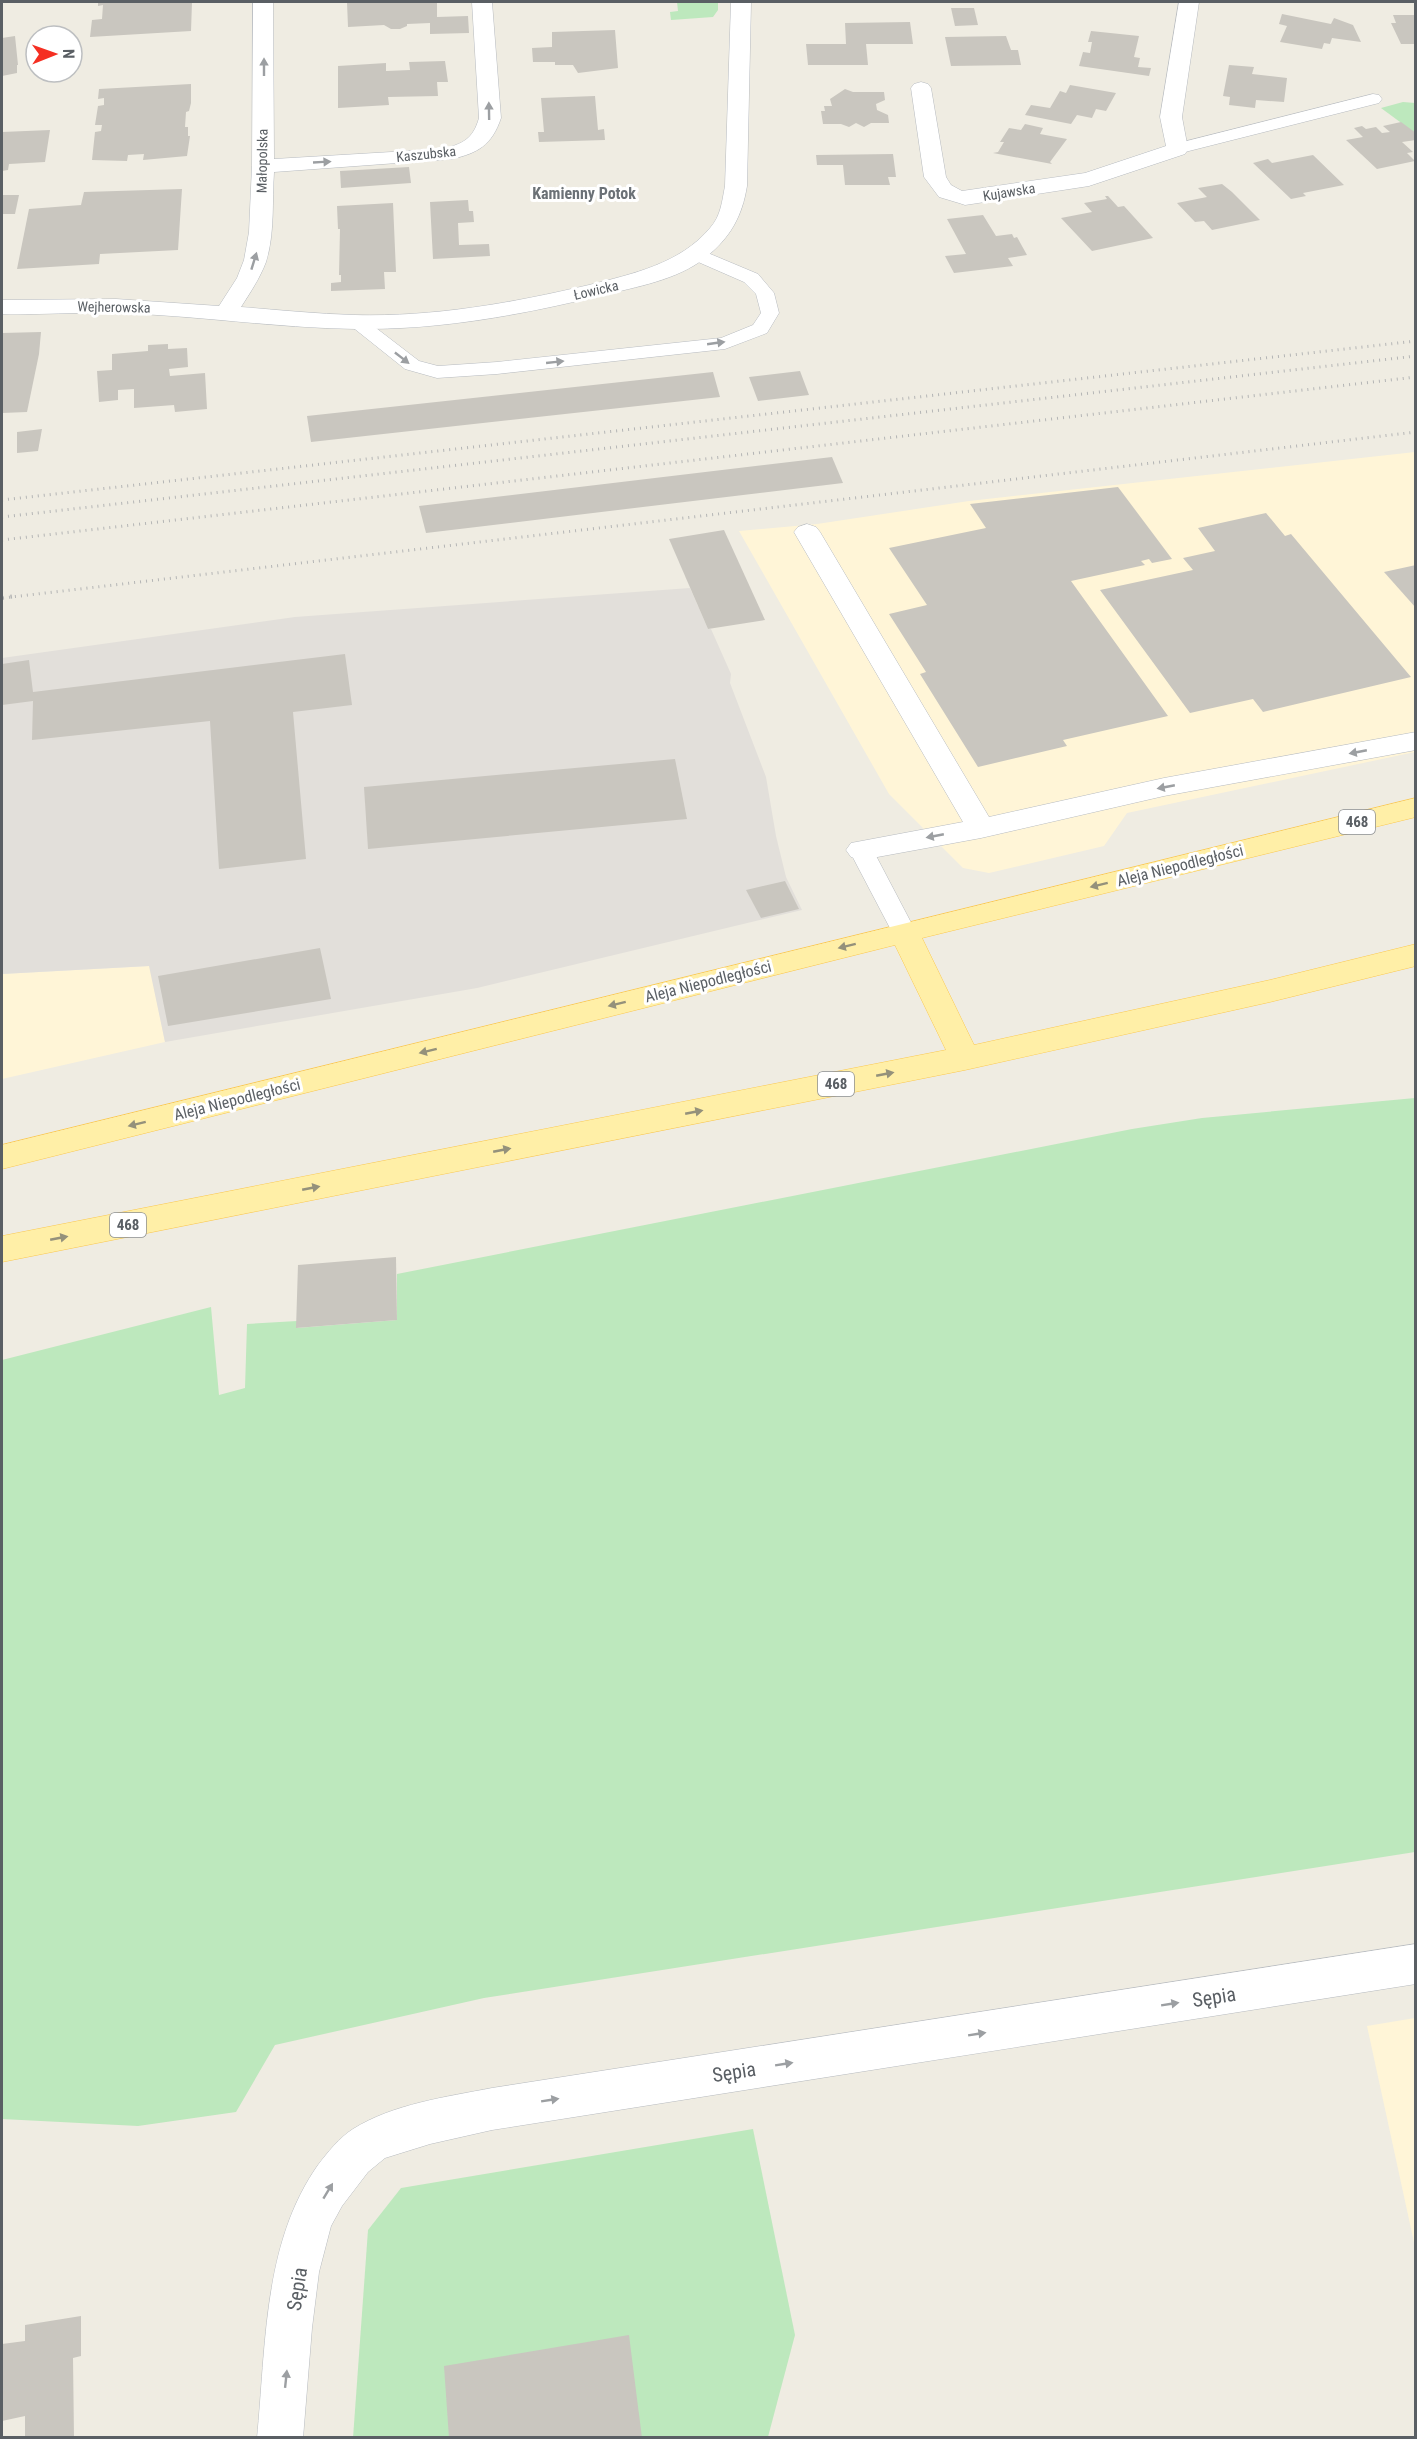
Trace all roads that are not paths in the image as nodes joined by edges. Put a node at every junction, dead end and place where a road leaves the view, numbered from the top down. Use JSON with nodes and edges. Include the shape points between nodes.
{"nodes":[{"id":1,"x":262,"y":2,"type":"edge"},
{"id":2,"x":482,"y":2,"type":"edge"},
{"id":3,"x":741,"y":2,"type":"edge"},
{"id":4,"x":1189,"y":2,"type":"edge"},
{"id":5,"x":921,"y":88,"type":"dead end"},
{"id":6,"x":1373,"y":99,"type":"dead end"},
{"id":7,"x":1177,"y":149,"type":"junction"},
{"id":8,"x":263,"y":166,"type":"junction"},
{"id":9,"x":696,"y":254,"type":"junction"},
{"id":10,"x":2,"y":307,"type":"edge"},
{"id":11,"x":226,"y":313,"type":"junction"},
{"id":12,"x":356,"y":322,"type":"junction"},
{"id":13,"x":807,"y":532,"type":"dead end"},
{"id":14,"x":1416,"y":741,"type":"edge"},
{"id":15,"x":1416,"y":807,"type":"edge"},
{"id":16,"x":981,"y":828,"type":"junction"},
{"id":17,"x":861,"y":850,"type":"joint"},
{"id":18,"x":903,"y":932,"type":"junction"},
{"id":19,"x":1416,"y":955,"type":"edge"},
{"id":20,"x":966,"y":1058,"type":"junction"},
{"id":21,"x":2,"y":1157,"type":"edge"},
{"id":22,"x":2,"y":1249,"type":"edge"},
{"id":23,"x":1416,"y":1964,"type":"edge"},
{"id":24,"x":280,"y":2438,"type":"edge"}],
"edges":[{"from":8,"to":1,"type":"street","name":"Małopolska","one_way":true},
{"from":8,"to":2,"type":"street","name":"Kaszubska","one_way":true,"via":[[442,155],[470,149],[485,136],[490,118]]},
{"from":3,"to":9,"type":"street","name":"Łowicka","via":[[732,210],[720,231]]},
{"from":4,"to":7,"type":"street","via":[[1171,117]]},
{"from":5,"to":7,"type":"street","name":"Kujawska","via":[[935,177],[942,190],[952,196],[965,198],[1089,179]]},
{"from":6,"to":7,"type":"lane","name":"Kujawska"},
{"from":11,"to":8,"type":"street","name":"Małopolska","one_way":true,"via":[[255,260]]},
{"from":9,"to":12,"type":"street","name":"Łowicka","via":[[669,269],[636,280],[528,306],[459,317]]},
{"from":12,"to":9,"type":"lane","one_way":true,"via":[[412,365],[437,372],[725,343],[760,329],[770,313],[765,293],[751,278]]},
{"from":10,"to":11,"type":"street","name":"Wejherowska","via":[[116,306]]},
{"from":11,"to":12,"type":"street","name":"Łowicka"},
{"from":13,"to":16,"type":"street"},
{"from":14,"to":16,"type":"street","one_way":true,"via":[[1164,787]]},
{"from":15,"to":18,"type":"main road","name":"Aleja Niepodległości","number":"468","one_way":true},
{"from":16,"to":17,"type":"street","one_way":true},
{"from":17,"to":18,"type":"lane"},
{"from":18,"to":20,"type":"main road"},
{"from":18,"to":21,"type":"main road","name":"Aleja Niepodległości","number":"468","one_way":true},
{"from":19,"to":20,"type":"main road","number":"468"},
{"from":22,"to":20,"type":"main road","number":"468","one_way":true},
{"from":24,"to":23,"type":"street","name":"Sępia","one_way":true,"via":[[296,2282],[310,2221],[341,2169],[368,2144],[413,2126],[492,2109]]}]}
